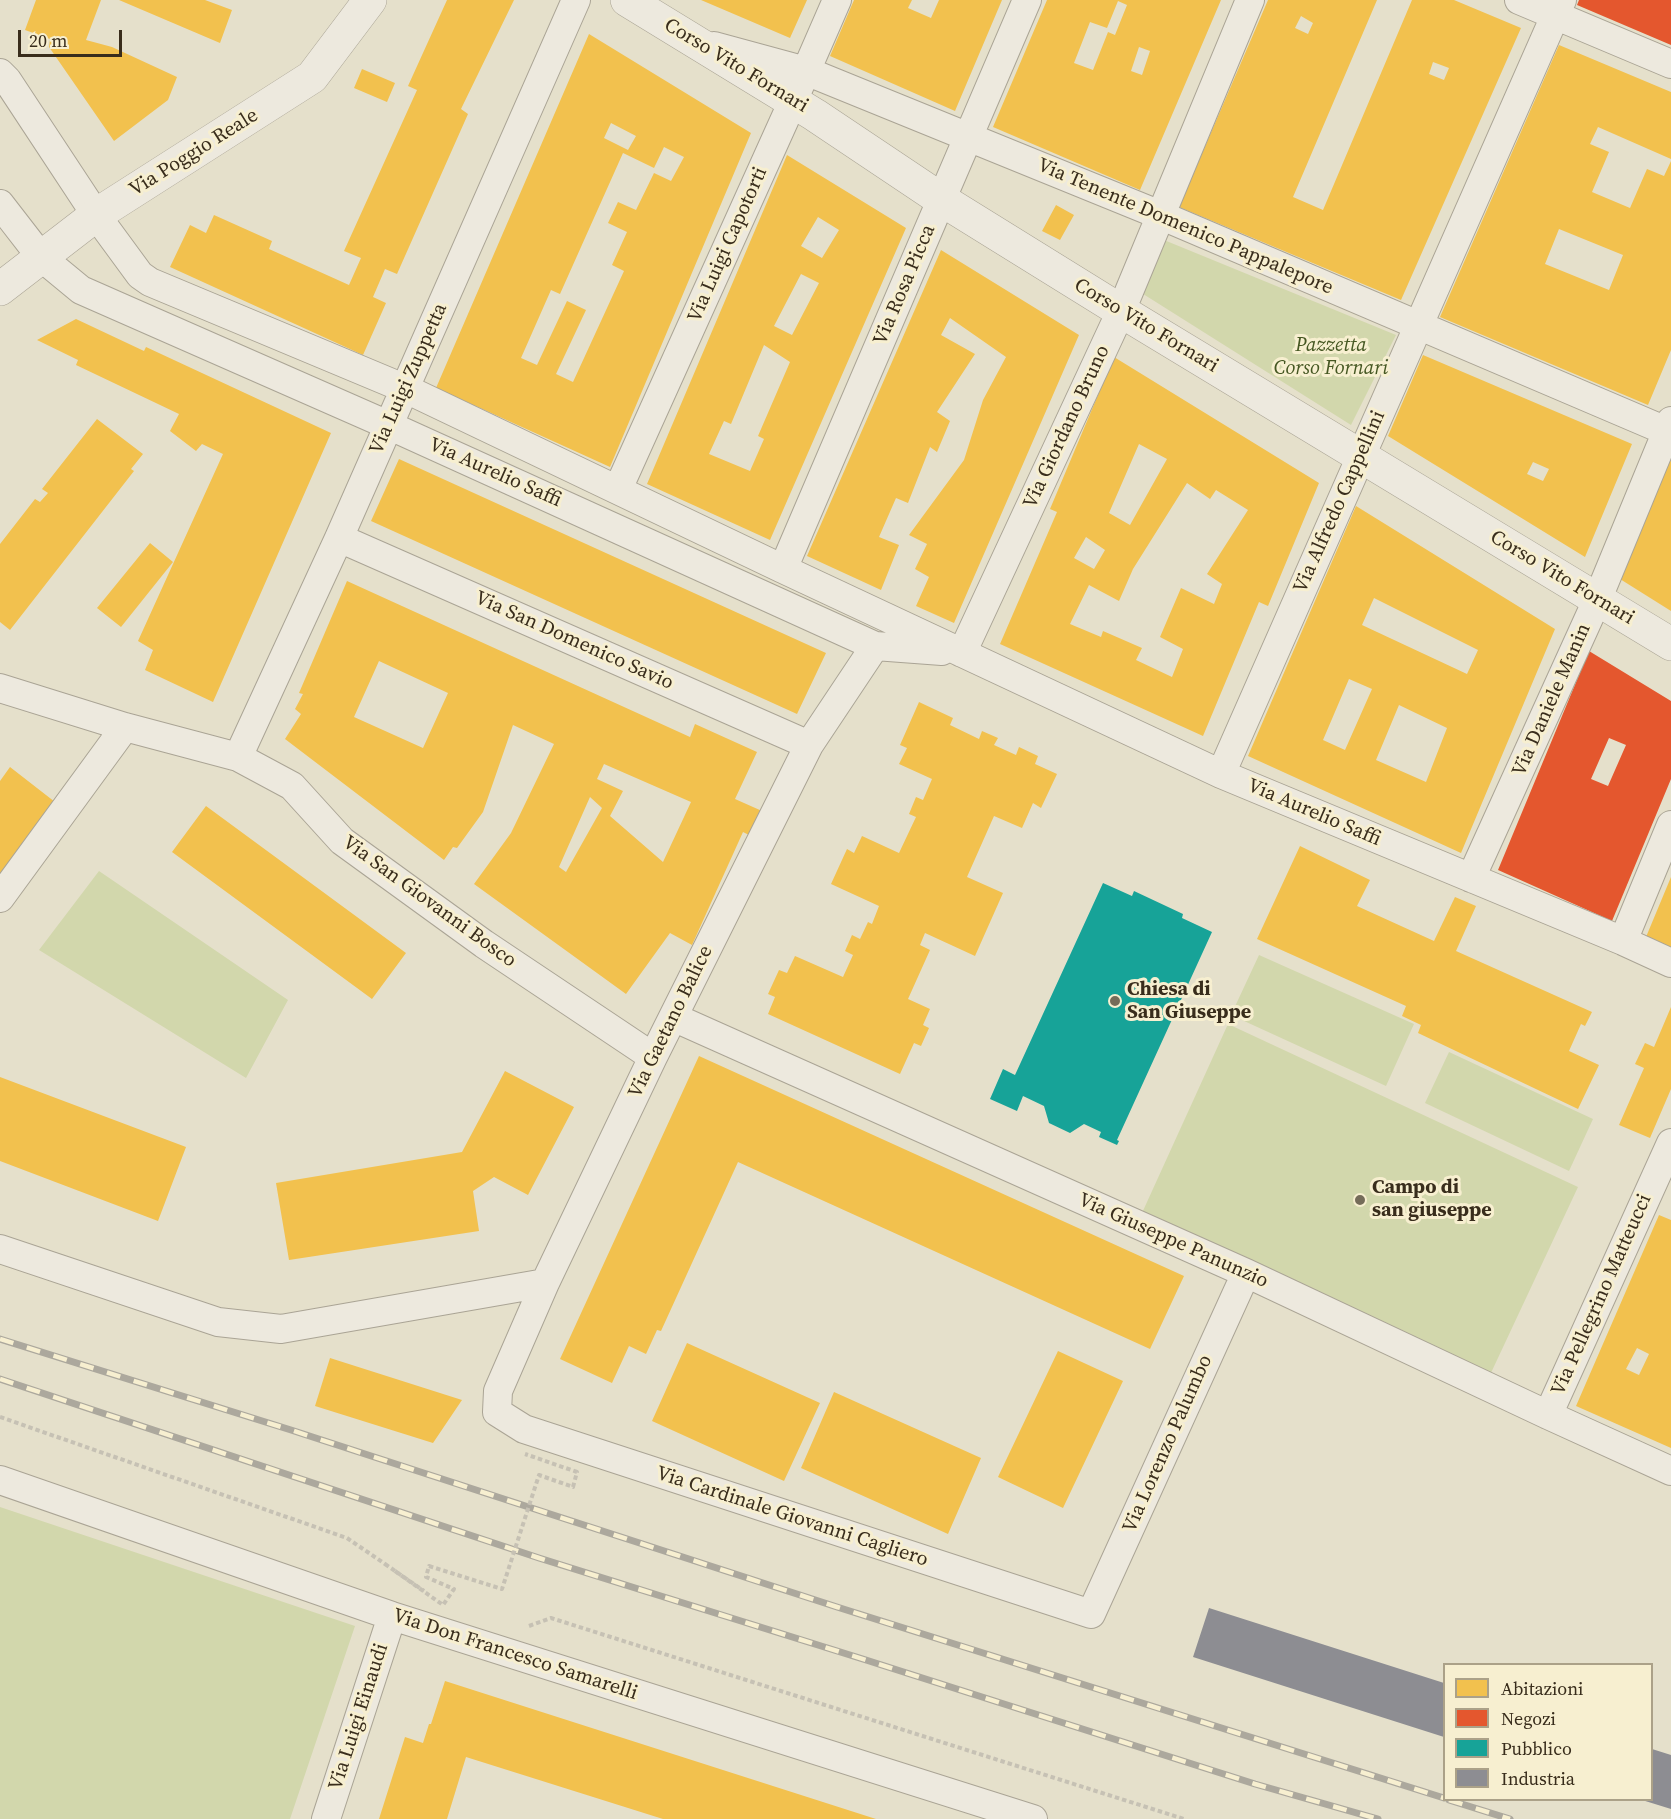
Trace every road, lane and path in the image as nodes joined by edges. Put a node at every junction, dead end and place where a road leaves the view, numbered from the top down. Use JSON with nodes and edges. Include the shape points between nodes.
{"nodes":[{"id":1,"x":370,"y":0,"type":"edge"},
{"id":2,"x":576,"y":0,"type":"edge"},
{"id":3,"x":627,"y":0,"type":"edge"},
{"id":4,"x":837,"y":0,"type":"edge"},
{"id":5,"x":1028,"y":0,"type":"edge"},
{"id":6,"x":1250,"y":0,"type":"edge"},
{"id":7,"x":1519,"y":0,"type":"edge"},
{"id":8,"x":1559,"y":8,"type":"edge"},
{"id":9,"x":692,"y":40,"type":"junction"},
{"id":10,"x":1671,"y":64,"type":"edge"},
{"id":11,"x":806,"y":71,"type":"junction"},
{"id":12,"x":0,"y":73,"type":"edge"},
{"id":13,"x":793,"y":101,"type":"junction"},
{"id":14,"x":969,"y":137,"type":"junction"},
{"id":15,"x":942,"y":200,"type":"junction"},
{"id":16,"x":0,"y":204,"type":"edge"},
{"id":17,"x":96,"y":215,"type":"junction"},
{"id":18,"x":1160,"y":215,"type":"junction"},
{"id":19,"x":41,"y":257,"type":"junction"},
{"id":20,"x":0,"y":289,"type":"edge"},
{"id":21,"x":1121,"y":311,"type":"junction"},
{"id":22,"x":1420,"y":327,"type":"junction"},
{"id":23,"x":406,"y":389,"type":"junction"},
{"id":24,"x":388,"y":425,"type":"junction"},
{"id":25,"x":1670,"y":428,"type":"edge"},
{"id":26,"x":1360,"y":456,"type":"junction"},
{"id":27,"x":618,"y":489,"type":"junction"},
{"id":28,"x":339,"y":538,"type":"junction"},
{"id":29,"x":783,"y":569,"type":"junction"},
{"id":30,"x":1598,"y":598,"type":"junction"},
{"id":31,"x":1671,"y":644,"type":"edge"},
{"id":32,"x":875,"y":645,"type":"junction"},
{"id":33,"x":962,"y":653,"type":"junction"},
{"id":34,"x":0,"y":688,"type":"edge"},
{"id":35,"x":125,"y":726,"type":"junction"},
{"id":36,"x":809,"y":745,"type":"junction"},
{"id":37,"x":238,"y":757,"type":"junction"},
{"id":38,"x":1221,"y":774,"type":"junction"},
{"id":39,"x":1671,"y":825,"type":"edge"},
{"id":40,"x":1471,"y":878,"type":"junction"},
{"id":41,"x":0,"y":898,"type":"edge"},
{"id":42,"x":1623,"y":941,"type":"junction"},
{"id":43,"x":1671,"y":963,"type":"edge"},
{"id":44,"x":673,"y":1017,"type":"junction"},
{"id":45,"x":653,"y":1057,"type":"junction"},
{"id":46,"x":1671,"y":1143,"type":"edge"},
{"id":47,"x":1663,"y":1180,"type":"edge"},
{"id":48,"x":0,"y":1249,"type":"edge"},
{"id":49,"x":1246,"y":1274,"type":"junction"},
{"id":50,"x":545,"y":1283,"type":"junction"},
{"id":51,"x":497,"y":1413,"type":"joint"},
{"id":52,"x":1548,"y":1415,"type":"junction"},
{"id":53,"x":0,"y":1418,"type":"edge"},
{"id":54,"x":525,"y":1454,"type":"dead end"},
{"id":55,"x":1671,"y":1471,"type":"edge"},
{"id":56,"x":0,"y":1480,"type":"edge"},
{"id":57,"x":385,"y":1564,"type":"junction"},
{"id":58,"x":450,"y":1609,"type":"dead end"},
{"id":59,"x":1091,"y":1614,"type":"joint"},
{"id":60,"x":392,"y":1616,"type":"junction"},
{"id":61,"x":524,"y":1628,"type":"dead end"},
{"id":62,"x":993,"y":1813,"type":"edge"},
{"id":63,"x":326,"y":1819,"type":"edge"},
{"id":64,"x":1033,"y":1819,"type":"edge"},
{"id":65,"x":1184,"y":1819,"type":"edge"}],
"edges":[{"from":1,"to":17,"type":"street","name":"Via Poggio Reale","via":[[312,77]]},
{"from":2,"to":23,"type":"street","name":"Via Luigi Zuppetta"},
{"from":3,"to":9,"type":"street","name":"Corso Vito Fornari"},
{"from":4,"to":11,"type":"street","name":"Via Luigi Capotorti"},
{"from":5,"to":14,"type":"street","name":"Via Rosa Picca"},
{"from":6,"to":18,"type":"street","name":"Via Giordano Bruno"},
{"from":7,"to":8,"type":"street"},
{"from":8,"to":10,"type":"street"},
{"from":8,"to":22,"type":"street","name":"Via Alfredo Cappellini"},
{"from":9,"to":11,"type":"street","name":"Via Tenente Domenico Pappalepore"},
{"from":9,"to":13,"type":"street","name":"Corso Vito Fornari"},
{"from":11,"to":13,"type":"street","name":"Via Luigi Capotorti"},
{"from":11,"to":14,"type":"street","name":"Via Tenente Domenico Pappalepore"},
{"from":12,"to":17,"type":"street","name":"Via Aurelio Saffi"},
{"from":13,"to":15,"type":"street","name":"Corso Vito Fornari"},
{"from":13,"to":27,"type":"street","name":"Via Luigi Capotorti"},
{"from":14,"to":15,"type":"street","name":"Via Rosa Picca"},
{"from":14,"to":18,"type":"street","name":"Via Tenente Domenico Pappalepore"},
{"from":15,"to":21,"type":"street","name":"Corso Vito Fornari"},
{"from":15,"to":29,"type":"street","name":"Via Rosa Picca"},
{"from":16,"to":19,"type":"street","name":"Via Aurelio Saffi"},
{"from":17,"to":19,"type":"street","name":"Via Poggio Reale"},
{"from":17,"to":23,"type":"street","name":"Via Aurelio Saffi","via":[[140,275],[150,282]]},
{"from":18,"to":21,"type":"street","name":"Via Giordano Bruno"},
{"from":18,"to":22,"type":"street","name":"Via Tenente Domenico Pappalepore"},
{"from":19,"to":20,"type":"street","name":"Via Poggio Reale"},
{"from":19,"to":24,"type":"street","name":"Via Aurelio Saffi","via":[[81,290]]},
{"from":21,"to":26,"type":"street","name":"Corso Vito Fornari"},
{"from":21,"to":33,"type":"street","name":"Via Giordano Bruno"},
{"from":22,"to":25,"type":"street","name":"Via Tenente Domenico Pappalepore"},
{"from":22,"to":26,"type":"street","name":"Via Alfredo Cappellini"},
{"from":23,"to":24,"type":"street","name":"Via Luigi Zuppetta"},
{"from":23,"to":27,"type":"street","name":"Via Aurelio Saffi"},
{"from":24,"to":28,"type":"street","name":"Via Luigi Zuppetta"},
{"from":24,"to":32,"type":"street","name":"Via Aurelio Saffi"},
{"from":25,"to":30,"type":"street","name":"Via Daniele Manin"},
{"from":26,"to":30,"type":"street","name":"Corso Vito Fornari"},
{"from":26,"to":38,"type":"street","name":"Via Alfredo Cappellini"},
{"from":27,"to":29,"type":"street","name":"Via Aurelio Saffi"},
{"from":28,"to":36,"type":"street","name":"Via San Domenico Savio"},
{"from":28,"to":37,"type":"street","name":"Via Luigi Zuppetta"},
{"from":29,"to":33,"type":"street","name":"Via Aurelio Saffi"},
{"from":30,"to":31,"type":"street","name":"Corso Vito Fornari"},
{"from":30,"to":40,"type":"street","name":"Via Daniele Manin"},
{"from":32,"to":33,"type":"street","name":"Via Aurelio Saffi"},
{"from":32,"to":36,"type":"street","name":"Via Gaetano Balice"},
{"from":33,"to":38,"type":"street","name":"Via Aurelio Saffi"},
{"from":34,"to":35,"type":"street","name":"Via San Giovanni Bosco"},
{"from":35,"to":37,"type":"street","name":"Via San Giovanni Bosco"},
{"from":35,"to":41,"type":"street"},
{"from":36,"to":44,"type":"street","name":"Via Gaetano Balice"},
{"from":37,"to":45,"type":"street","name":"Via San Giovanni Bosco","via":[[292,786],[342,841],[484,944]]},
{"from":38,"to":40,"type":"street","name":"Via Aurelio Saffi"},
{"from":39,"to":42,"type":"street"},
{"from":40,"to":42,"type":"street","name":"Via Aurelio Saffi"},
{"from":42,"to":43,"type":"street","name":"Via Aurelio Saffi"},
{"from":44,"to":45,"type":"street","name":"Via Gaetano Balice"},
{"from":44,"to":49,"type":"street","name":"Via Giuseppe Panunzio"},
{"from":45,"to":50,"type":"street","name":"Via Gaetano Balice"},
{"from":46,"to":47,"type":"street","name":"Via Pellegrino Matteucci"},
{"from":47,"to":52,"type":"street","name":"Via Pellegrino Matteucci"},
{"from":48,"to":50,"type":"street","via":[[218,1322],[281,1329]]},
{"from":49,"to":52,"type":"street","name":"Via Giuseppe Panunzio"},
{"from":49,"to":59,"type":"street","name":"Via Lorenzo Palumbo"},
{"from":50,"to":51,"type":"street","name":"Via Gaetano Balice","via":[[498,1391]]},
{"from":51,"to":59,"type":"street","name":"Via Cardinale Giovanni Cagliero","via":[[524,1429]]},
{"from":52,"to":55,"type":"street","name":"Via Giuseppe Panunzio"},
{"from":53,"to":57,"type":"path","via":[[347,1538]]},
{"from":54,"to":57,"type":"path","bridge":true,"via":[[578,1472],[573,1487],[539,1474],[502,1589],[429,1566],[426,1577],[454,1589],[442,1605]]},
{"from":56,"to":60,"type":"street","name":"Via Don Francesco Samarelli"},
{"from":57,"to":58,"type":"path"},
{"from":60,"to":62,"type":"street","name":"Via Don Francesco Samarelli"},
{"from":60,"to":63,"type":"street","name":"Via Luigi Einaudi"},
{"from":61,"to":65,"type":"path","via":[[551,1618]]},
{"from":62,"to":64,"type":"street","name":"Via Don Francesco Samarelli"}]}
